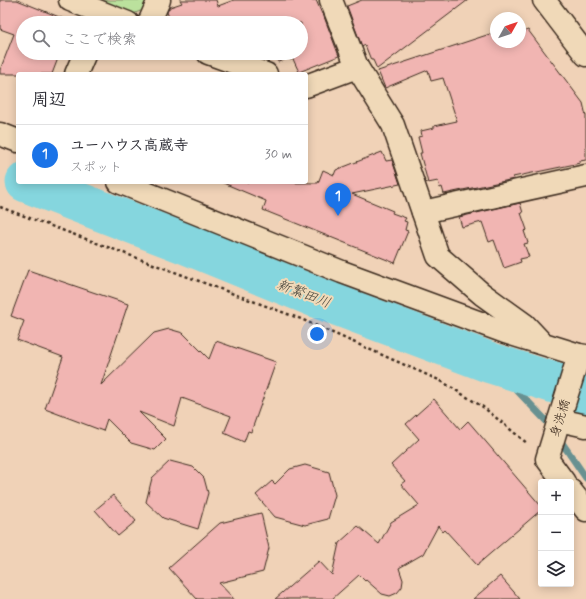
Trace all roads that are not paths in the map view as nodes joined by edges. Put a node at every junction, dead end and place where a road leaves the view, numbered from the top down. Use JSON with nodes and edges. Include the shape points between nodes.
{"nodes":[{"id":1,"x":70,"y":0,"type":"edge"},
{"id":2,"x":159,"y":0,"type":"edge"},
{"id":3,"x":331,"y":0,"type":"edge"},
{"id":4,"x":544,"y":0,"type":"edge"},
{"id":5,"x":96,"y":16,"type":"edge"},
{"id":6,"x":152,"y":16,"type":"edge"},
{"id":7,"x":586,"y":55,"type":"edge"},
{"id":8,"x":82,"y":60,"type":"edge"},
{"id":9,"x":227,"y":60,"type":"edge"},
{"id":10,"x":357,"y":66,"type":"junction"},
{"id":11,"x":77,"y":72,"type":"edge"},
{"id":12,"x":260,"y":72,"type":"edge"},
{"id":13,"x":308,"y":85,"type":"edge"},
{"id":14,"x":0,"y":134,"type":"edge"},
{"id":15,"x":16,"y":140,"type":"edge"},
{"id":16,"x":586,"y":176,"type":"edge"},
{"id":17,"x":124,"y":184,"type":"edge"},
{"id":18,"x":423,"y":212,"type":"junction"},
{"id":19,"x":542,"y":344,"type":"junction"},
{"id":20,"x":583,"y":355,"type":"edge"},
{"id":21,"x":559,"y":420,"type":"junction"},
{"id":22,"x":586,"y":426,"type":"edge"},
{"id":23,"x":562,"y":479,"type":"edge"},
{"id":24,"x":574,"y":495,"type":"edge"},
{"id":25,"x":586,"y":510,"type":"edge"}],
"edges":[{"from":1,"to":5,"type":"street"},
{"from":2,"to":6,"type":"street"},
{"from":3,"to":10,"type":"street"},
{"from":4,"to":7,"type":"street"},
{"from":8,"to":11,"type":"street"},
{"from":9,"to":12,"type":"street"},
{"from":10,"to":13,"type":"street"},
{"from":10,"to":18,"type":"street","via":[[393,126]]},
{"from":14,"to":15,"type":"street"},
{"from":16,"to":18,"type":"street"},
{"from":17,"to":19,"type":"street","via":[[342,272]]},
{"from":18,"to":19,"type":"street","via":[[438,256],[482,294],[525,325]]},
{"from":19,"to":20,"type":"street"},
{"from":20,"to":21,"type":"street","name":"身洗橋"},
{"from":21,"to":22,"type":"street"},
{"from":21,"to":23,"type":"street","name":"身洗橋","via":[[546,459]]},
{"from":24,"to":25,"type":"street"}]}
